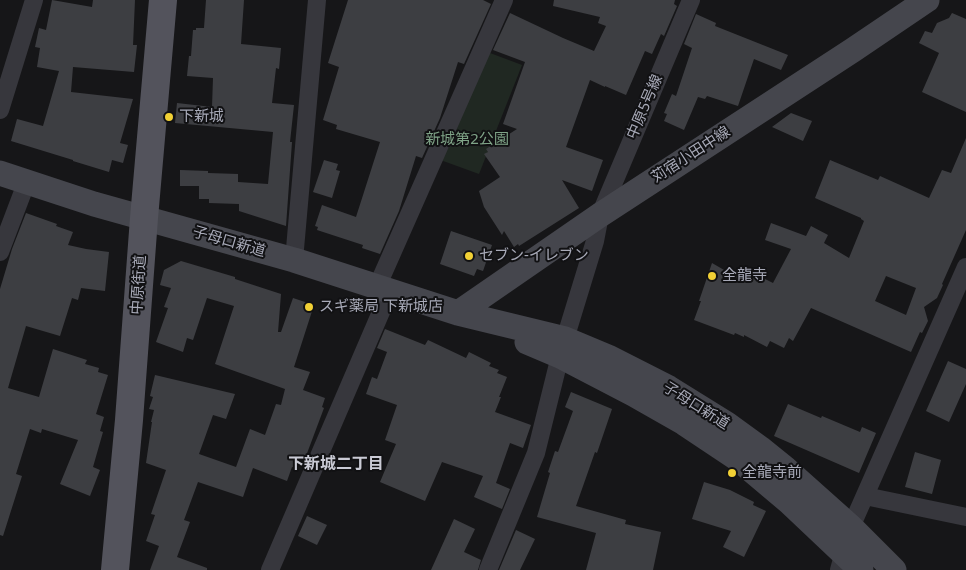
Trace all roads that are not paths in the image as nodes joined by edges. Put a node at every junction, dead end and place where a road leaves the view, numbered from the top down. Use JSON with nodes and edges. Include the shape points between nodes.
{"nodes":[{"id":1,"x":34,"y":0,"type":"edge"},
{"id":2,"x":163,"y":0,"type":"edge"},
{"id":3,"x":317,"y":0,"type":"edge"},
{"id":4,"x":504,"y":0,"type":"edge"},
{"id":5,"x":691,"y":0,"type":"edge"},
{"id":6,"x":927,"y":0,"type":"edge"},
{"id":7,"x":0,"y":110,"type":"edge"},
{"id":8,"x":0,"y":173,"type":"edge"},
{"id":9,"x":27,"y":181,"type":"junction"},
{"id":10,"x":600,"y":215,"type":"junction"},
{"id":11,"x":144,"y":218,"type":"junction"},
{"id":12,"x":0,"y":252,"type":"edge"},
{"id":13,"x":294,"y":260,"type":"junction"},
{"id":14,"x":966,"y":267,"type":"edge"},
{"id":15,"x":383,"y":289,"type":"junction"},
{"id":16,"x":458,"y":313,"type":"junction"},
{"id":17,"x":562,"y":348,"type":"junction"},
{"id":18,"x":865,"y":496,"type":"junction"},
{"id":19,"x":966,"y":517,"type":"edge"},
{"id":20,"x":851,"y":527,"type":"junction"},
{"id":21,"x":848,"y":564,"type":"edge"},
{"id":22,"x":115,"y":570,"type":"edge"},
{"id":23,"x":270,"y":570,"type":"edge"},
{"id":24,"x":488,"y":570,"type":"edge"},
{"id":25,"x":894,"y":570,"type":"edge"}],
"edges":[{"from":1,"to":7,"type":"street"},
{"from":2,"to":11,"type":"main road","name":"中原街道"},
{"from":3,"to":13,"type":"street"},
{"from":4,"to":15,"type":"street"},
{"from":5,"to":10,"type":"street","name":"中原5号線"},
{"from":6,"to":10,"type":"street","name":"苅宿小田中線"},
{"from":8,"to":9,"type":"street","name":"子母口新道"},
{"from":9,"to":11,"type":"street","name":"子母口新道"},
{"from":9,"to":12,"type":"street"},
{"from":10,"to":16,"type":"street","name":"苅宿小田中線"},
{"from":10,"to":17,"type":"street","name":"中原5号線"},
{"from":11,"to":13,"type":"street","name":"子母口新道"},
{"from":11,"to":22,"type":"main road","name":"中原街道"},
{"from":13,"to":15,"type":"street","name":"子母口新道"},
{"from":14,"to":18,"type":"street"},
{"from":15,"to":16,"type":"street","name":"子母口新道"},
{"from":15,"to":23,"type":"street"},
{"from":16,"to":17,"type":"street","name":"子母口新道"},
{"from":17,"to":20,"type":"street","name":"子母口新道","via":[[608,357],[669,388],[727,424],[786,469]]},
{"from":17,"to":21,"type":"street","name":"子母口新道","via":[[738,460],[789,502]]},
{"from":17,"to":24,"type":"street","name":"中原5号線","via":[[536,453]]},
{"from":18,"to":19,"type":"street"},
{"from":18,"to":20,"type":"street"},
{"from":20,"to":21,"type":"street"},
{"from":20,"to":25,"type":"street","name":"子母口新道"}]}
